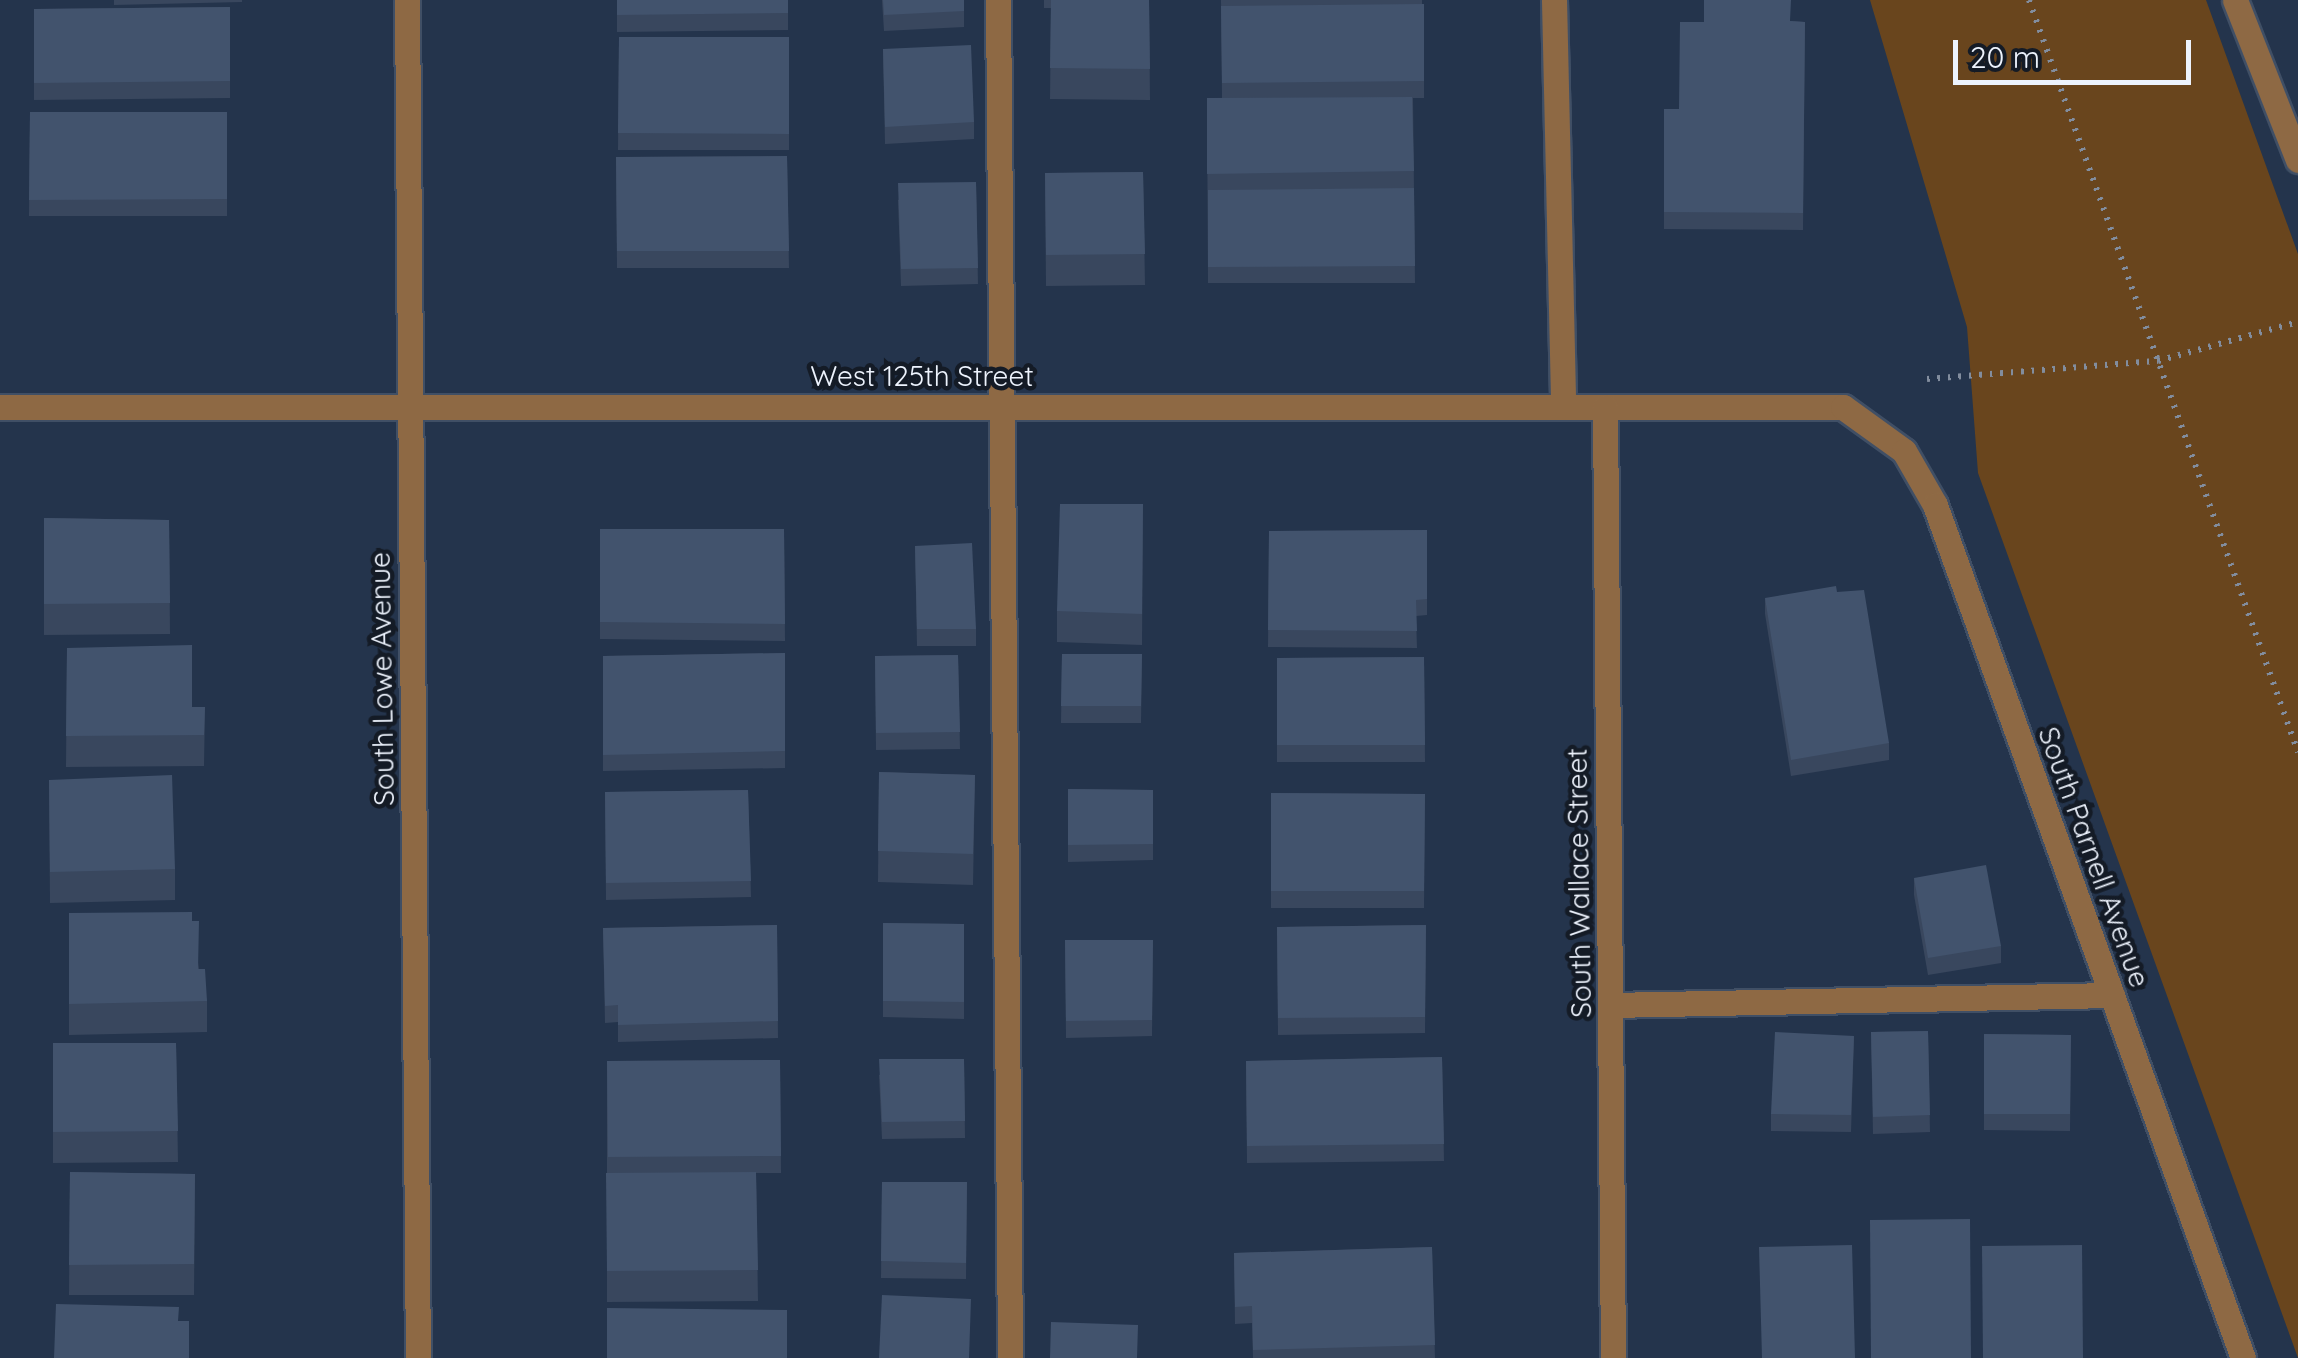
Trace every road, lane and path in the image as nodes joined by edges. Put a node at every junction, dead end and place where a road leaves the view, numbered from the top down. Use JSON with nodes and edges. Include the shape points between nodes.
{"nodes":[{"id":1,"x":406,"y":0,"type":"edge"},
{"id":2,"x":998,"y":0,"type":"edge"},
{"id":3,"x":1554,"y":0,"type":"edge"},
{"id":4,"x":2029,"y":0,"type":"edge"},
{"id":5,"x":2236,"y":0,"type":"edge"},
{"id":6,"x":2298,"y":160,"type":"edge"},
{"id":7,"x":2298,"y":322,"type":"edge"},
{"id":8,"x":2158,"y":360,"type":"junction"},
{"id":9,"x":1927,"y":379,"type":"dead end"},
{"id":10,"x":1002,"y":406,"type":"junction"},
{"id":11,"x":1563,"y":406,"type":"junction"},
{"id":12,"x":1605,"y":406,"type":"junction"},
{"id":13,"x":0,"y":407,"type":"edge"},
{"id":14,"x":410,"y":407,"type":"junction"},
{"id":15,"x":1843,"y":407,"type":"joint"},
{"id":16,"x":2298,"y":752,"type":"edge"},
{"id":17,"x":2112,"y":995,"type":"junction"},
{"id":18,"x":1610,"y":1005,"type":"junction"},
{"id":19,"x":418,"y":1358,"type":"edge"},
{"id":20,"x":1010,"y":1358,"type":"edge"},
{"id":21,"x":1614,"y":1358,"type":"edge"},
{"id":22,"x":2242,"y":1358,"type":"edge"}],
"edges":[{"from":1,"to":14,"type":"street","name":"South Lowe Avenue"},
{"from":2,"to":10,"type":"street"},
{"from":3,"to":11,"type":"street"},
{"from":4,"to":8,"type":"path"},
{"from":5,"to":6,"type":"street"},
{"from":7,"to":8,"type":"path"},
{"from":8,"to":9,"type":"path"},
{"from":8,"to":16,"type":"path"},
{"from":10,"to":11,"type":"street","name":"West 125th Street"},
{"from":10,"to":14,"type":"street","name":"West 125th Street"},
{"from":10,"to":20,"type":"street"},
{"from":11,"to":12,"type":"street","name":"West 125th Street"},
{"from":12,"to":15,"type":"street","name":"West 125th Street"},
{"from":12,"to":18,"type":"street","name":"South Wallace Street"},
{"from":13,"to":14,"type":"street","name":"West 125th Street"},
{"from":14,"to":19,"type":"street","name":"South Lowe Avenue"},
{"from":15,"to":17,"type":"street","name":"South Parnell Avenue","via":[[1904,452],[1934,505]]},
{"from":17,"to":18,"type":"street"},
{"from":17,"to":22,"type":"street","name":"South Parnell Avenue"},
{"from":18,"to":21,"type":"street","name":"South Wallace Street"}]}
